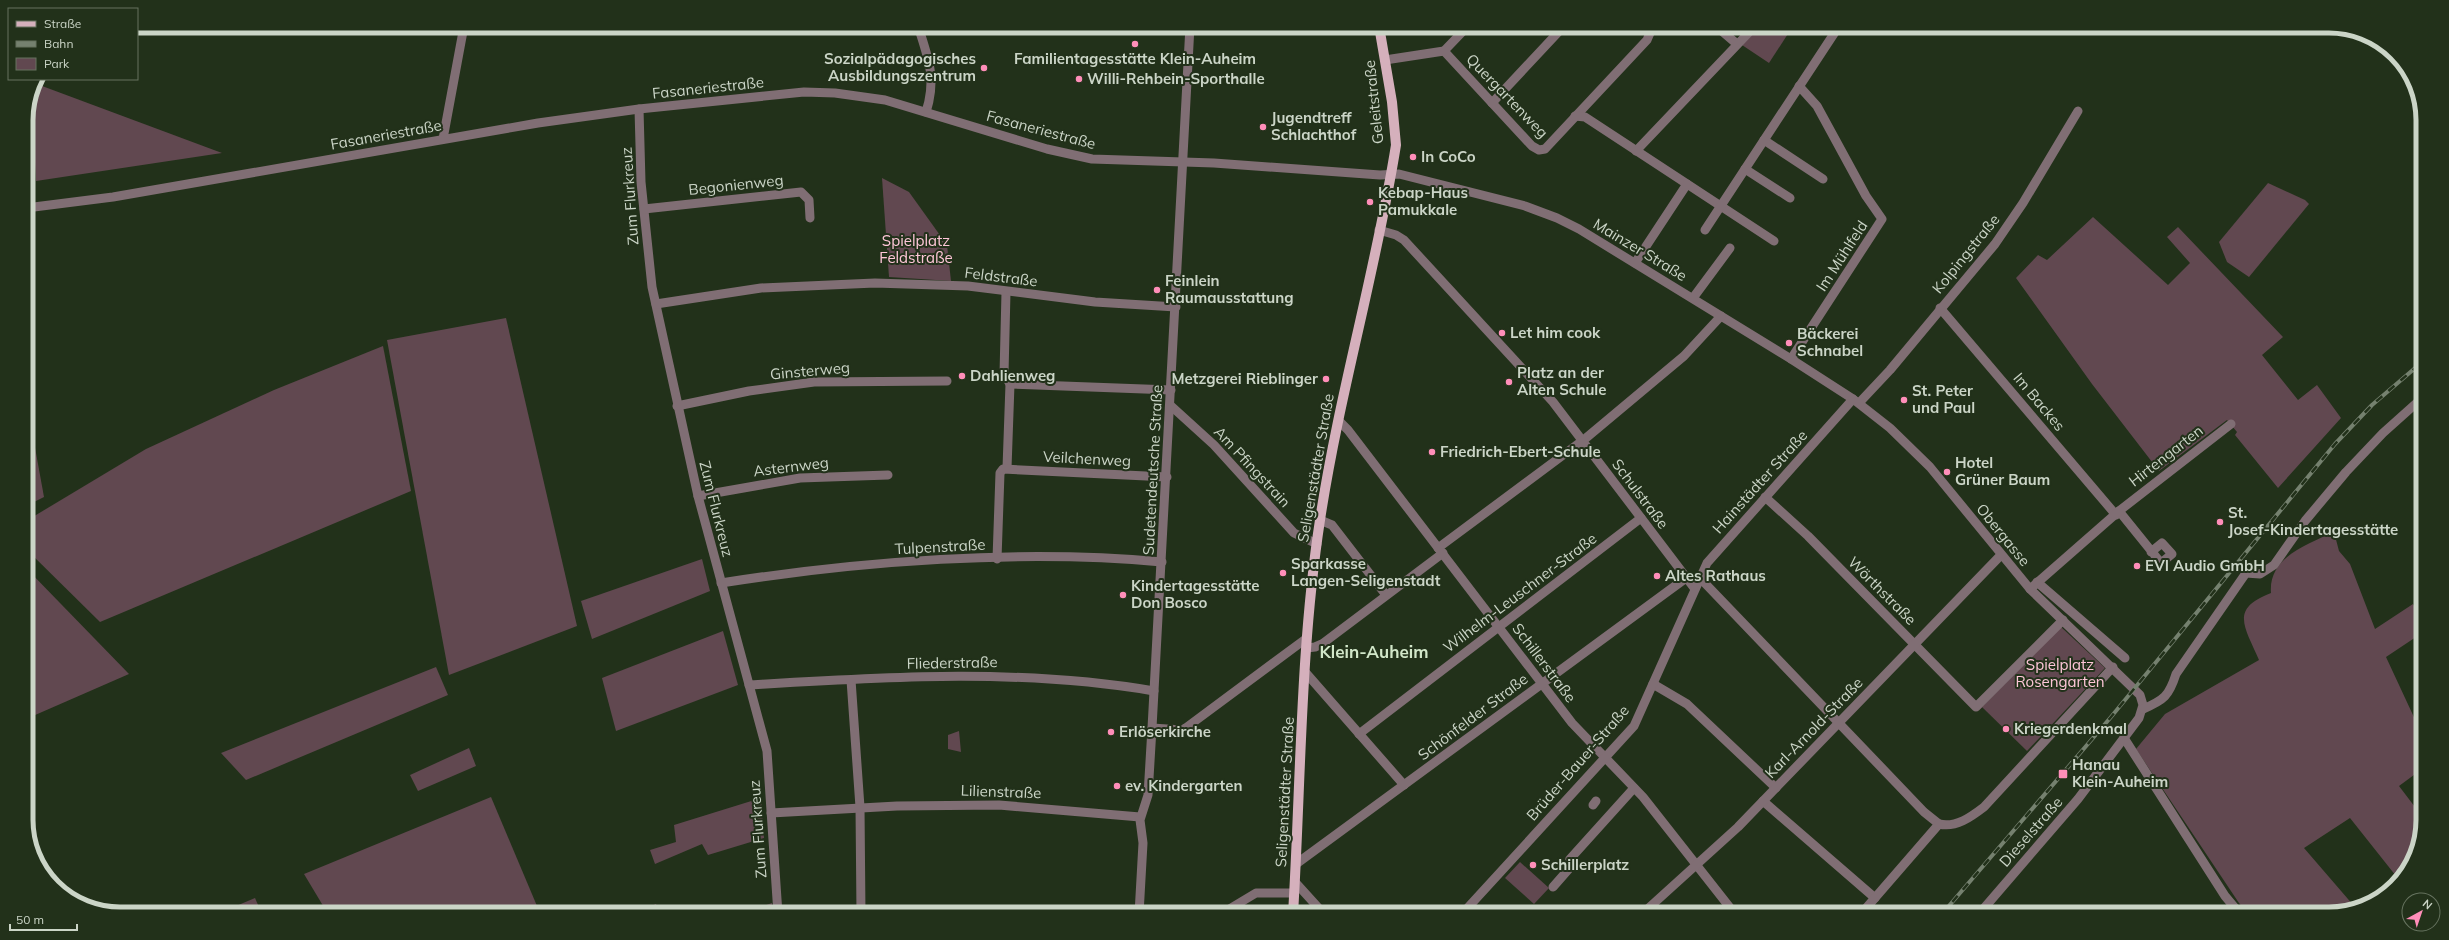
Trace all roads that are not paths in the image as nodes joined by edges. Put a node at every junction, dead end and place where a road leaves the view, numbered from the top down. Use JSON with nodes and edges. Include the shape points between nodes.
{"nodes":[{"id":1,"x":463,"y":33,"type":"edge"},
{"id":2,"x":920,"y":33,"type":"edge"},
{"id":3,"x":1190,"y":33,"type":"edge"},
{"id":4,"x":1381,"y":33,"type":"edge"},
{"id":5,"x":1461,"y":33,"type":"edge"},
{"id":6,"x":1557,"y":33,"type":"edge"},
{"id":7,"x":1650,"y":33,"type":"edge"},
{"id":8,"x":1724,"y":33,"type":"edge"},
{"id":9,"x":1748,"y":33,"type":"edge"},
{"id":10,"x":1834,"y":33,"type":"edge"},
{"id":11,"x":1737,"y":44,"type":"junction"},
{"id":12,"x":1444,"y":51,"type":"junction"},
{"id":13,"x":1385,"y":60,"type":"junction"},
{"id":14,"x":1799,"y":86,"type":"junction"},
{"id":15,"x":1492,"y":103,"type":"junction"},
{"id":16,"x":639,"y":109,"type":"junction"},
{"id":17,"x":2078,"y":111,"type":"dead end"},
{"id":18,"x":926,"y":112,"type":"junction"},
{"id":19,"x":1575,"y":116,"type":"junction"},
{"id":20,"x":443,"y":139,"type":"junction"},
{"id":21,"x":1764,"y":140,"type":"junction"},
{"id":22,"x":1636,"y":151,"type":"junction"},
{"id":23,"x":1183,"y":163,"type":"junction"},
{"id":24,"x":1745,"y":169,"type":"junction"},
{"id":25,"x":1390,"y":175,"type":"junction"},
{"id":26,"x":1823,"y":179,"type":"dead end"},
{"id":27,"x":1687,"y":184,"type":"junction"},
{"id":28,"x":1790,"y":198,"type":"dead end"},
{"id":29,"x":1721,"y":206,"type":"junction"},
{"id":30,"x":33,"y":207,"type":"edge"},
{"id":31,"x":644,"y":209,"type":"junction"},
{"id":32,"x":810,"y":218,"type":"dead end"},
{"id":33,"x":1379,"y":230,"type":"junction"},
{"id":34,"x":1705,"y":230,"type":"dead end"},
{"id":35,"x":1774,"y":241,"type":"dead end"},
{"id":36,"x":1730,"y":248,"type":"dead end"},
{"id":37,"x":1635,"y":263,"type":"junction"},
{"id":38,"x":1006,"y":292,"type":"junction"},
{"id":39,"x":1693,"y":298,"type":"junction"},
{"id":40,"x":656,"y":304,"type":"junction"},
{"id":41,"x":1176,"y":307,"type":"junction"},
{"id":42,"x":1940,"y":308,"type":"junction"},
{"id":43,"x":1721,"y":316,"type":"junction"},
{"id":44,"x":1792,"y":359,"type":"junction"},
{"id":45,"x":948,"y":381,"type":"dead end"},
{"id":46,"x":1010,"y":384,"type":"junction"},
{"id":47,"x":1171,"y":390,"type":"junction"},
{"id":48,"x":1856,"y":401,"type":"junction"},
{"id":49,"x":2416,"y":404,"type":"edge"},
{"id":50,"x":1170,"y":405,"type":"junction"},
{"id":51,"x":677,"y":406,"type":"junction"},
{"id":52,"x":1339,"y":421,"type":"junction"},
{"id":53,"x":2231,"y":424,"type":"dead end"},
{"id":54,"x":1582,"y":441,"type":"junction"},
{"id":55,"x":1007,"y":468,"type":"junction"},
{"id":56,"x":888,"y":475,"type":"dead end"},
{"id":57,"x":1166,"y":478,"type":"junction"},
{"id":58,"x":698,"y":496,"type":"junction"},
{"id":59,"x":1765,"y":497,"type":"junction"},
{"id":60,"x":2118,"y":513,"type":"junction"},
{"id":61,"x":1638,"y":515,"type":"junction"},
{"id":62,"x":1320,"y":520,"type":"junction"},
{"id":63,"x":1317,"y":544,"type":"junction"},
{"id":64,"x":1440,"y":551,"type":"junction"},
{"id":65,"x":2152,"y":552,"type":"dead end"},
{"id":66,"x":2001,"y":555,"type":"junction"},
{"id":67,"x":997,"y":559,"type":"junction"},
{"id":68,"x":1162,"y":562,"type":"junction"},
{"id":69,"x":1699,"y":577,"type":"junction"},
{"id":70,"x":1686,"y":578,"type":"junction"},
{"id":71,"x":2037,"y":582,"type":"junction"},
{"id":72,"x":721,"y":583,"type":"junction"},
{"id":73,"x":1695,"y":589,"type":"junction"},
{"id":74,"x":2030,"y":589,"type":"junction"},
{"id":75,"x":1386,"y":595,"type":"junction"},
{"id":76,"x":2062,"y":620,"type":"junction"},
{"id":77,"x":1499,"y":627,"type":"junction"},
{"id":78,"x":1307,"y":643,"type":"junction"},
{"id":79,"x":1915,"y":644,"type":"junction"},
{"id":80,"x":2125,"y":658,"type":"dead end"},
{"id":81,"x":2113,"y":667,"type":"junction"},
{"id":82,"x":1306,"y":674,"type":"junction"},
{"id":83,"x":851,"y":680,"type":"junction"},
{"id":84,"x":1542,"y":684,"type":"junction"},
{"id":85,"x":1653,"y":684,"type":"junction"},
{"id":86,"x":749,"y":685,"type":"junction"},
{"id":87,"x":1154,"y":691,"type":"junction"},
{"id":88,"x":2143,"y":709,"type":"junction"},
{"id":89,"x":1838,"y":723,"type":"junction"},
{"id":90,"x":1152,"y":728,"type":"junction"},
{"id":91,"x":1359,"y":734,"type":"junction"},
{"id":92,"x":2124,"y":738,"type":"junction"},
{"id":93,"x":1605,"y":759,"type":"junction"},
{"id":94,"x":1404,"y":785,"type":"junction"},
{"id":95,"x":1634,"y":788,"type":"junction"},
{"id":96,"x":1776,"y":788,"type":"junction"},
{"id":97,"x":1763,"y":801,"type":"junction"},
{"id":98,"x":860,"y":807,"type":"junction"},
{"id":99,"x":771,"y":813,"type":"junction"},
{"id":100,"x":1140,"y":817,"type":"junction"},
{"id":101,"x":1940,"y":824,"type":"junction"},
{"id":102,"x":1521,"y":850,"type":"junction"},
{"id":103,"x":1528,"y":857,"type":"dead end"},
{"id":104,"x":1696,"y":863,"type":"junction"},
{"id":105,"x":1296,"y":864,"type":"junction"},
{"id":106,"x":1295,"y":882,"type":"junction"},
{"id":107,"x":1553,"y":886,"type":"dead end"},
{"id":108,"x":1294,"y":893,"type":"junction"},
{"id":109,"x":1875,"y":898,"type":"junction"},
{"id":110,"x":778,"y":907,"type":"edge"},
{"id":111,"x":861,"y":907,"type":"edge"},
{"id":112,"x":1139,"y":907,"type":"edge"},
{"id":113,"x":1233,"y":907,"type":"edge"},
{"id":114,"x":1293,"y":907,"type":"edge"},
{"id":115,"x":1318,"y":907,"type":"edge"},
{"id":116,"x":1468,"y":907,"type":"edge"},
{"id":117,"x":1649,"y":907,"type":"edge"},
{"id":118,"x":1730,"y":907,"type":"edge"},
{"id":119,"x":1867,"y":907,"type":"edge"},
{"id":120,"x":1985,"y":907,"type":"edge"},
{"id":121,"x":2234,"y":907,"type":"edge"}],
"edges":[{"from":1,"to":20,"type":"street"},
{"from":2,"to":18,"type":"street","via":[[932,75],[931,95]]},
{"from":3,"to":23,"type":"street","name":"Sudetendeutsche Straße"},
{"from":4,"to":13,"type":"main road","name":"Geleitstraße"},
{"from":5,"to":12,"type":"street"},
{"from":6,"to":15,"type":"street"},
{"from":7,"to":19,"type":"street","via":[[1647,40]]},
{"from":8,"to":11,"type":"street"},
{"from":9,"to":11,"type":"street"},
{"from":10,"to":14,"type":"street"},
{"from":11,"to":22,"type":"street"},
{"from":12,"to":13,"type":"street"},
{"from":12,"to":15,"type":"street","name":"Quergartenweg"},
{"from":13,"to":25,"type":"main road","name":"Geleitstraße","via":[[1396,129],[1396,145]]},
{"from":14,"to":21,"type":"street"},
{"from":14,"to":44,"type":"street","name":"Im Mühlfeld","via":[[1817,106],[1868,200],[1882,219]]},
{"from":15,"to":19,"type":"street","name":"Quergartenweg","via":[[1532,146],[1539,150],[1545,149]]},
{"from":16,"to":18,"type":"street","name":"Fasaneriestraße","via":[[815,92],[871,98]]},
{"from":16,"to":20,"type":"street","name":"Fasaneriestraße"},
{"from":16,"to":31,"type":"street","name":"Zum Flurkreuz"},
{"from":17,"to":42,"type":"street","name":"Kolpingstraße","via":[[2009,224]]},
{"from":18,"to":23,"type":"street","name":"Fasaneriestraße","via":[[1078,156],[1118,161]]},
{"from":19,"to":22,"type":"street","via":[[1585,117]]},
{"from":20,"to":30,"type":"street","name":"Fasaneriestraße","via":[[113,197]]},
{"from":21,"to":24,"type":"street"},
{"from":21,"to":26,"type":"street"},
{"from":22,"to":27,"type":"street"},
{"from":23,"to":25,"type":"street","name":"Fasaneriestraße"},
{"from":23,"to":41,"type":"street","name":"Sudetendeutsche Straße"},
{"from":24,"to":28,"type":"street"},
{"from":24,"to":29,"type":"street"},
{"from":25,"to":33,"type":"main road","name":"Seligenstädter Straße"},
{"from":25,"to":37,"type":"street","name":"Mainzer Straße","via":[[1399,174],[1545,213],[1569,223]]},
{"from":27,"to":29,"type":"street"},
{"from":27,"to":37,"type":"street"},
{"from":29,"to":34,"type":"street"},
{"from":29,"to":35,"type":"street"},
{"from":31,"to":32,"type":"street","name":"Begonienweg","via":[[801,192],[809,200]]},
{"from":31,"to":40,"type":"street","name":"Zum Flurkreuz"},
{"from":33,"to":52,"type":"main road","name":"Seligenstädter Straße"},
{"from":33,"to":54,"type":"street","name":"Schulstraße","via":[[1396,234],[1404,240],[1546,395]]},
{"from":36,"to":39,"type":"street"},
{"from":37,"to":39,"type":"street","name":"Mainzer Straße"},
{"from":38,"to":40,"type":"street","name":"Feldstraße","via":[[968,286],[822,284],[761,288]]},
{"from":38,"to":41,"type":"street","name":"Feldstraße","via":[[1095,302]]},
{"from":38,"to":46,"type":"street","via":[[1004,374]]},
{"from":39,"to":43,"type":"street","name":"Mainzer Straße"},
{"from":40,"to":51,"type":"street","name":"Zum Flurkreuz"},
{"from":41,"to":47,"type":"street","name":"Sudetendeutsche Straße"},
{"from":42,"to":48,"type":"street","name":"Kolpingstraße","via":[[1890,370]]},
{"from":42,"to":60,"type":"street","name":"Im Backes"},
{"from":43,"to":44,"type":"street","name":"Mainzer Straße"},
{"from":43,"to":54,"type":"street","via":[[1684,356]]},
{"from":44,"to":48,"type":"street","name":"Mainzer Straße"},
{"from":45,"to":51,"type":"street","name":"Ginsterweg","via":[[814,382],[749,391]]},
{"from":46,"to":47,"type":"street"},
{"from":46,"to":55,"type":"street"},
{"from":47,"to":50,"type":"street","name":"Sudetendeutsche Straße"},
{"from":48,"to":59,"type":"street","name":"Hainstädter Straße"},
{"from":48,"to":66,"type":"street","name":"Obergasse","via":[[1922,458]]},
{"from":49,"to":88,"type":"street","via":[[2346,472],[2305,521],[2271,568],[2257,575],[2246,573],[2176,674],[2171,691],[2164,698]]},
{"from":50,"to":57,"type":"street","name":"Sudetendeutsche Straße"},
{"from":50,"to":63,"type":"street","name":"Am Pfingstrain","via":[[1214,445],[1294,533]]},
{"from":51,"to":58,"type":"street","name":"Zum Flurkreuz"},
{"from":52,"to":62,"type":"main road","name":"Seligenstädter Straße"},
{"from":52,"to":64,"type":"street","name":"Schillerstraße"},
{"from":53,"to":60,"type":"street","name":"Hirtengarten"},
{"from":54,"to":61,"type":"street","name":"Schulstraße"},
{"from":54,"to":64,"type":"street"},
{"from":55,"to":57,"type":"street","name":"Veilchenweg"},
{"from":55,"to":67,"type":"street","via":[[1000,473]]},
{"from":56,"to":58,"type":"street","name":"Asternweg","via":[[800,478]]},
{"from":57,"to":68,"type":"street","name":"Sudetendeutsche Straße"},
{"from":58,"to":72,"type":"street","name":"Zum Flurkreuz"},
{"from":59,"to":69,"type":"street","name":"Hainstädter Straße","via":[[1710,558]]},
{"from":59,"to":79,"type":"street","name":"Wörthstraße"},
{"from":60,"to":65,"type":"street"},
{"from":60,"to":71,"type":"street","name":"Hirtengarten"},
{"from":61,"to":70,"type":"street","name":"Schulstraße"},
{"from":61,"to":77,"type":"street","name":"Wilhelm-Leuschner-Straße"},
{"from":62,"to":63,"type":"main road","name":"Seligenstädter Straße"},
{"from":62,"to":75,"type":"street","via":[[1332,525]]},
{"from":63,"to":78,"type":"main road","name":"Seligenstädter Straße"},
{"from":64,"to":75,"type":"street"},
{"from":64,"to":77,"type":"street","name":"Schillerstraße"},
{"from":66,"to":74,"type":"street","name":"Obergasse"},
{"from":66,"to":79,"type":"street","name":"Karl-Arnold-Straße"},
{"from":67,"to":68,"type":"street","name":"Tulpenstraße","via":[[1083,557]]},
{"from":67,"to":72,"type":"street","name":"Tulpenstraße","via":[[838,568]]},
{"from":68,"to":87,"type":"street","name":"Sudetendeutsche Straße"},
{"from":69,"to":73,"type":"street","name":"Hainstädter Straße"},
{"from":69,"to":89,"type":"street"},
{"from":70,"to":73,"type":"street","name":"Schulstraße"},
{"from":70,"to":84,"type":"street","name":"Schönfelder Straße"},
{"from":71,"to":74,"type":"street","name":"Hirtengarten"},
{"from":71,"to":80,"type":"street","name":"Obergasse"},
{"from":72,"to":86,"type":"street","name":"Zum Flurkreuz"},
{"from":73,"to":85,"type":"street","name":"Brüder-Bauer-Straße"},
{"from":74,"to":76,"type":"street","name":"Obergasse"},
{"from":75,"to":78,"type":"street","via":[[1322,644],[1316,647]]},
{"from":76,"to":79,"type":"street","name":"Wörthstraße","via":[[1976,707]]},
{"from":76,"to":81,"type":"street","name":"Obergasse"},
{"from":77,"to":84,"type":"street","name":"Schillerstraße"},
{"from":77,"to":91,"type":"street","name":"Wilhelm-Leuschner-Straße"},
{"from":78,"to":82,"type":"main road","name":"Seligenstädter Straße"},
{"from":78,"to":90,"type":"street","via":[[1187,728]]},
{"from":79,"to":89,"type":"street","name":"Karl-Arnold-Straße"},
{"from":81,"to":88,"type":"street","name":"Obergasse","via":[[2141,697]]},
{"from":81,"to":101,"type":"street","via":[[1984,807],[1961,822]]},
{"from":82,"to":91,"type":"street"},
{"from":82,"to":105,"type":"main road","name":"Seligenstädter Straße"},
{"from":83,"to":86,"type":"street","name":"Fliederstraße"},
{"from":83,"to":87,"type":"street","name":"Fliederstraße","via":[[991,675],[1090,681]]},
{"from":83,"to":98,"type":"street"},
{"from":84,"to":93,"type":"street","name":"Schillerstraße"},
{"from":84,"to":94,"type":"street","name":"Schönfelder Straße"},
{"from":85,"to":93,"type":"street","name":"Brüder-Bauer-Straße","via":[[1639,718]]},
{"from":85,"to":96,"type":"street","via":[[1687,704]]},
{"from":86,"to":99,"type":"street","name":"Zum Flurkreuz","via":[[767,751]]},
{"from":87,"to":90,"type":"street","name":"Sudetendeutsche Straße"},
{"from":88,"to":92,"type":"street","name":"Dieselstraße","via":[[2140,718]]},
{"from":89,"to":96,"type":"street","name":"Karl-Arnold-Straße"},
{"from":89,"to":101,"type":"street","via":[[1924,812]]},
{"from":90,"to":100,"type":"street","name":"Sudetendeutsche Straße","via":[[1148,795]]},
{"from":91,"to":94,"type":"street"},
{"from":92,"to":120,"type":"street","name":"Dieselstraße","via":[[2078,799]]},
{"from":92,"to":121,"type":"street"},
{"from":93,"to":95,"type":"street","name":"Schillerstraße"},
{"from":93,"to":102,"type":"street","name":"Brüder-Bauer-Straße"},
{"from":94,"to":105,"type":"street","name":"Schönfelder Straße"},
{"from":95,"to":104,"type":"street","name":"Schillerstraße"},
{"from":95,"to":107,"type":"street","via":[[1567,857],[1574,863]]},
{"from":96,"to":97,"type":"street","name":"Karl-Arnold-Straße"},
{"from":97,"to":104,"type":"street","name":"Karl-Arnold-Straße"},
{"from":97,"to":109,"type":"street"},
{"from":98,"to":99,"type":"street","name":"Lilienstraße"},
{"from":98,"to":100,"type":"street","name":"Lilienstraße","via":[[999,805]]},
{"from":98,"to":111,"type":"street"},
{"from":99,"to":110,"type":"street","name":"Zum Flurkreuz"},
{"from":100,"to":112,"type":"street","name":"Sudetendeutsche Straße","via":[[1143,848]]},
{"from":101,"to":109,"type":"street"},
{"from":102,"to":103,"type":"street"},
{"from":102,"to":116,"type":"street","name":"Brüder-Bauer-Straße"},
{"from":104,"to":117,"type":"street","name":"Karl-Arnold-Straße"},
{"from":104,"to":118,"type":"street","name":"Schillerstraße"},
{"from":105,"to":106,"type":"main road","name":"Seligenstädter Straße"},
{"from":106,"to":108,"type":"main road","name":"Seligenstädter Straße"},
{"from":106,"to":115,"type":"street"},
{"from":108,"to":113,"type":"street","via":[[1256,893]]},
{"from":108,"to":114,"type":"main road","name":"Seligenstädter Straße"},
{"from":109,"to":119,"type":"street"}]}
